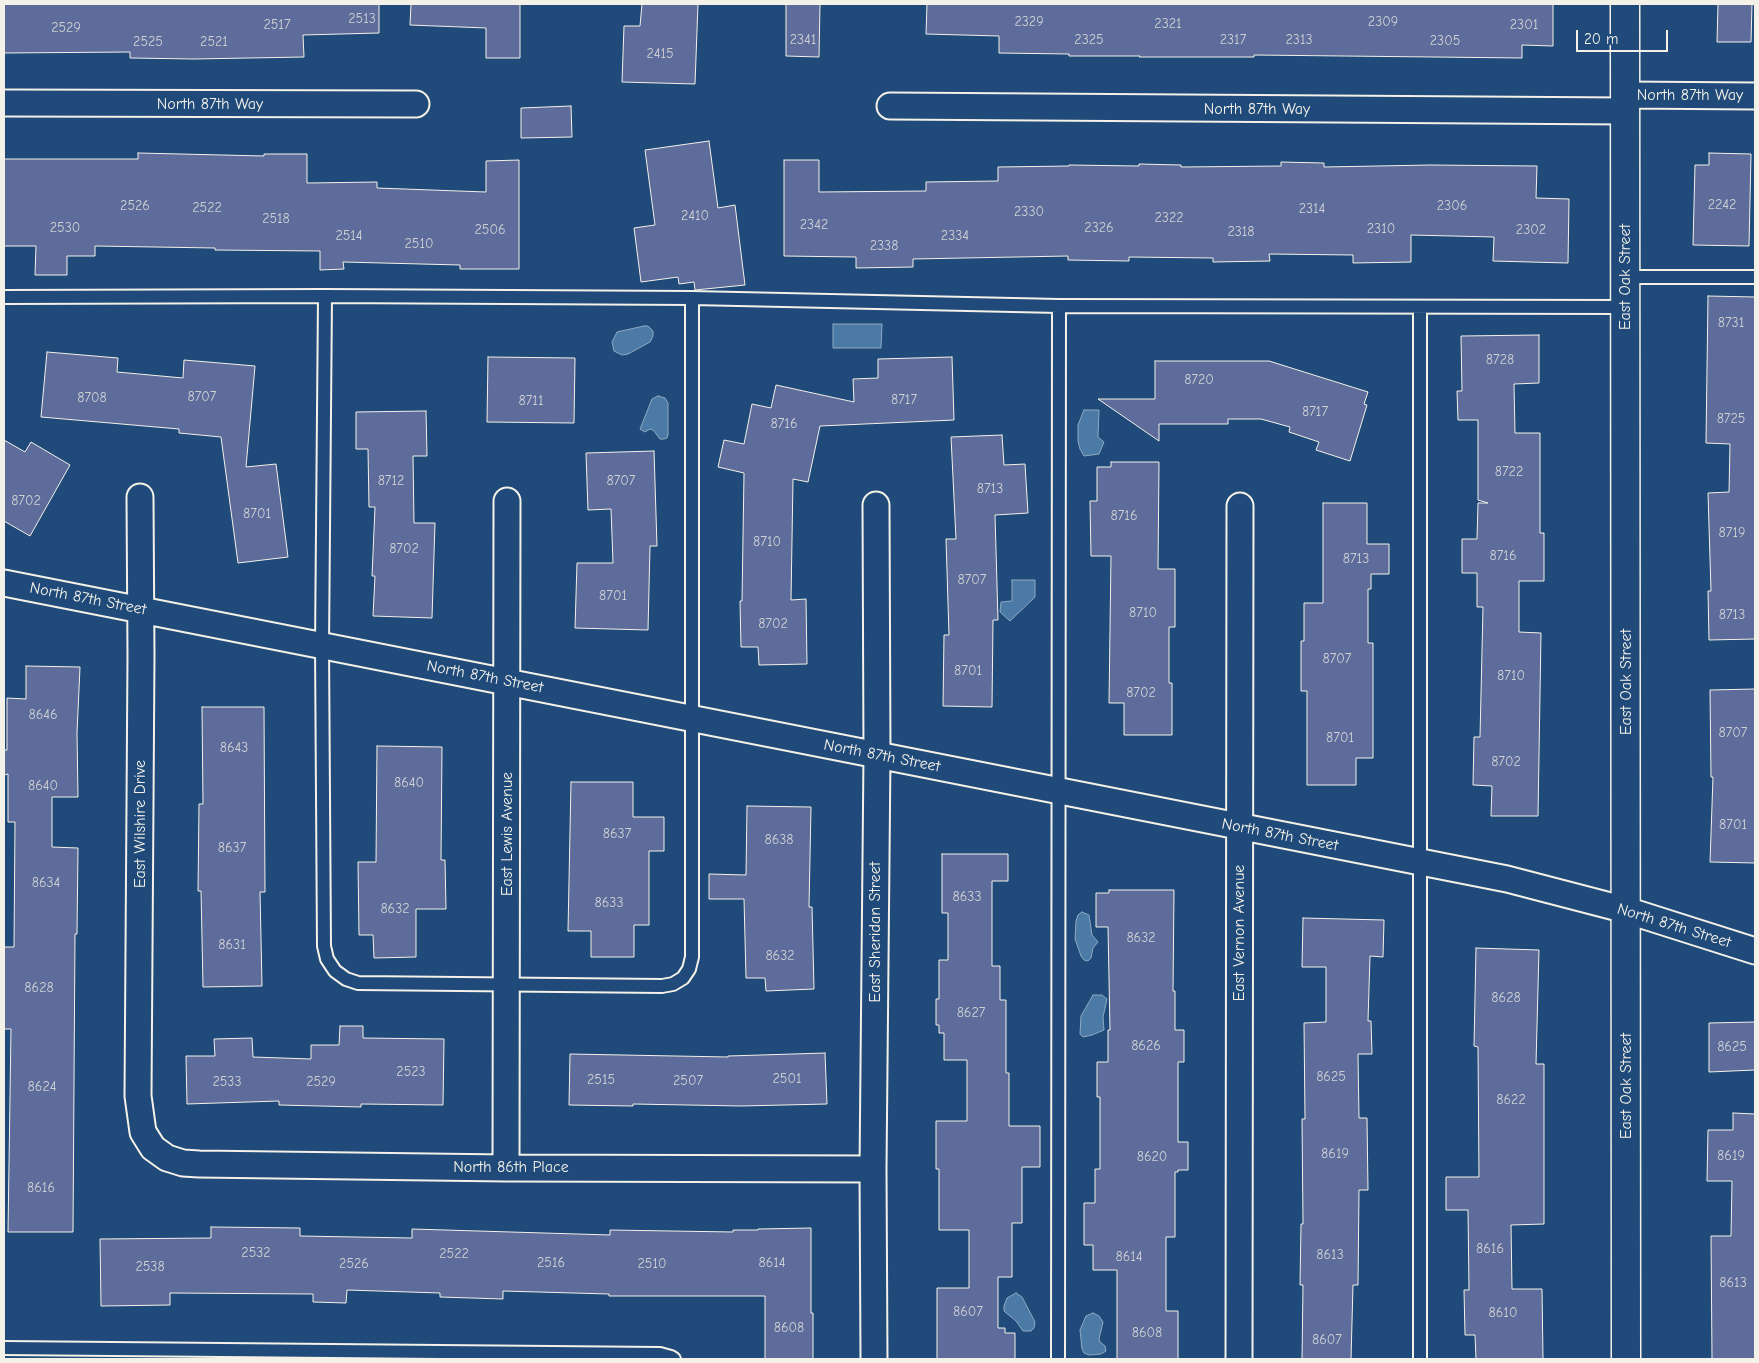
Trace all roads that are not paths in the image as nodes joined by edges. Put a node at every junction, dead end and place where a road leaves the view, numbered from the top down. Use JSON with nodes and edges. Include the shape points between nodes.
{"nodes":[{"id":1,"x":1624,"y":4,"type":"edge"},
{"id":2,"x":1755,"y":96,"type":"edge"},
{"id":3,"x":4,"y":103,"type":"edge"},
{"id":4,"x":1624,"y":103,"type":"junction"},
{"id":5,"x":416,"y":104,"type":"dead end"},
{"id":6,"x":890,"y":106,"type":"dead end"},
{"id":7,"x":1624,"y":277,"type":"junction"},
{"id":8,"x":1755,"y":277,"type":"edge"},
{"id":9,"x":325,"y":296,"type":"junction"},
{"id":10,"x":4,"y":297,"type":"edge"},
{"id":11,"x":692,"y":298,"type":"junction"},
{"id":12,"x":1059,"y":306,"type":"junction"},
{"id":13,"x":1420,"y":307,"type":"junction"},
{"id":14,"x":1624,"y":307,"type":"junction"},
{"id":15,"x":140,"y":497,"type":"dead end"},
{"id":16,"x":507,"y":501,"type":"dead end"},
{"id":17,"x":876,"y":505,"type":"dead end"},
{"id":18,"x":1240,"y":506,"type":"dead end"},
{"id":19,"x":4,"y":583,"type":"edge"},
{"id":20,"x":141,"y":609,"type":"junction"},
{"id":21,"x":322,"y":646,"type":"junction"},
{"id":22,"x":507,"y":682,"type":"junction"},
{"id":23,"x":692,"y":719,"type":"junction"},
{"id":24,"x":877,"y":755,"type":"junction"},
{"id":25,"x":1058,"y":790,"type":"junction"},
{"id":26,"x":1240,"y":827,"type":"junction"},
{"id":27,"x":1421,"y":862,"type":"junction"},
{"id":28,"x":1626,"y":910,"type":"junction"},
{"id":29,"x":1755,"y":951,"type":"edge"},
{"id":30,"x":506,"y":984,"type":"junction"},
{"id":31,"x":153,"y":1148,"type":"joint"},
{"id":32,"x":506,"y":1168,"type":"junction"},
{"id":33,"x":873,"y":1169,"type":"junction"},
{"id":34,"x":4,"y":1348,"type":"edge"},
{"id":35,"x":674,"y":1359,"type":"edge"},
{"id":36,"x":874,"y":1359,"type":"edge"},
{"id":37,"x":1058,"y":1359,"type":"edge"},
{"id":38,"x":1239,"y":1359,"type":"edge"},
{"id":39,"x":1420,"y":1359,"type":"edge"},
{"id":40,"x":1626,"y":1359,"type":"edge"}],
"edges":[{"from":1,"to":4,"type":"street","name":"East Oak Street"},
{"from":2,"to":4,"type":"street","name":"North 87th Way"},
{"from":3,"to":5,"type":"street","name":"North 87th Way"},
{"from":4,"to":6,"type":"street","name":"North 87th Way"},
{"from":4,"to":7,"type":"street","name":"East Oak Street"},
{"from":7,"to":8,"type":"lane"},
{"from":7,"to":14,"type":"street","name":"East Oak Street"},
{"from":9,"to":10,"type":"lane"},
{"from":9,"to":11,"type":"lane"},
{"from":9,"to":21,"type":"lane"},
{"from":11,"to":12,"type":"lane"},
{"from":11,"to":23,"type":"lane"},
{"from":12,"to":13,"type":"lane"},
{"from":12,"to":25,"type":"lane"},
{"from":13,"to":14,"type":"lane"},
{"from":13,"to":27,"type":"lane"},
{"from":14,"to":28,"type":"street","name":"East Oak Street"},
{"from":15,"to":20,"type":"street","name":"East Wilshire Drive"},
{"from":16,"to":22,"type":"street","name":"East Lewis Avenue"},
{"from":17,"to":24,"type":"street","name":"East Sheridan Street"},
{"from":18,"to":26,"type":"street","name":"East Vernon Avenue"},
{"from":19,"to":20,"type":"street","name":"North 87th Street"},
{"from":20,"to":21,"type":"street","name":"North 87th Street"},
{"from":20,"to":31,"type":"street","name":"East Wilshire Drive","via":[[138,1096],[142,1132]]},
{"from":21,"to":22,"type":"street","name":"North 87th Street"},
{"from":21,"to":30,"type":"lane","via":[[324,946],[327,959],[334,971],[358,983]]},
{"from":22,"to":23,"type":"street","name":"North 87th Street"},
{"from":22,"to":30,"type":"street","name":"East Lewis Avenue"},
{"from":23,"to":24,"type":"street","name":"North 87th Street"},
{"from":23,"to":30,"type":"lane","via":[[692,956],[683,978],[662,986]]},
{"from":24,"to":25,"type":"street","name":"North 87th Street"},
{"from":24,"to":33,"type":"street","name":"East Sheridan Street"},
{"from":25,"to":26,"type":"street","name":"North 87th Street"},
{"from":25,"to":37,"type":"lane"},
{"from":26,"to":27,"type":"street","name":"North 87th Street"},
{"from":26,"to":38,"type":"street","name":"East Vernon Avenue"},
{"from":27,"to":28,"type":"street","name":"North 87th Street","via":[[1507,879]]},
{"from":27,"to":39,"type":"lane"},
{"from":28,"to":29,"type":"street","name":"North 87th Street"},
{"from":28,"to":40,"type":"street","name":"East Oak Street"},
{"from":30,"to":32,"type":"street","name":"East Lewis Avenue"},
{"from":31,"to":32,"type":"street","name":"North 86th Place","via":[[167,1158],[199,1164]]},
{"from":32,"to":33,"type":"street","name":"North 86th Place"},
{"from":33,"to":36,"type":"street","name":"East Sheridan Street"},
{"from":34,"to":35,"type":"lane","via":[[660,1354]]}]}
